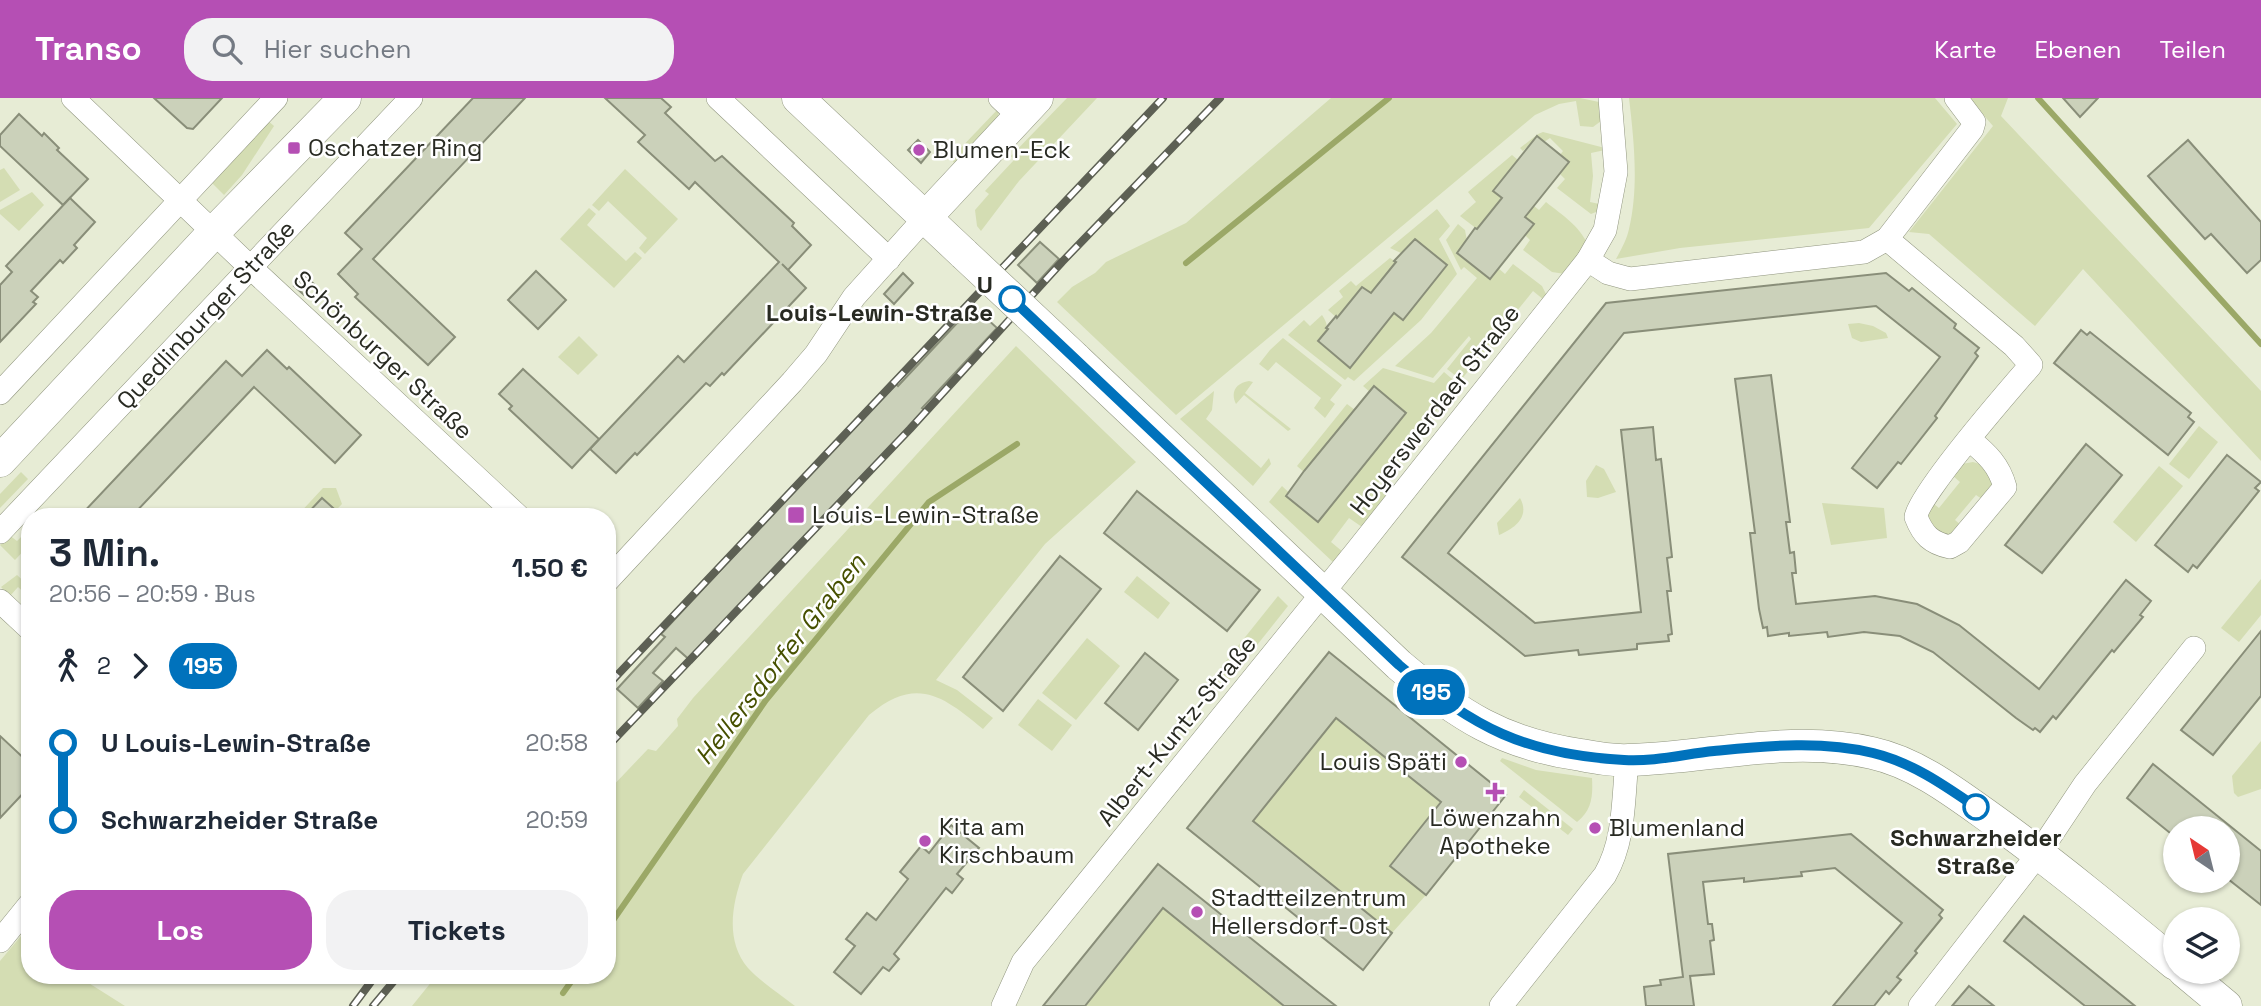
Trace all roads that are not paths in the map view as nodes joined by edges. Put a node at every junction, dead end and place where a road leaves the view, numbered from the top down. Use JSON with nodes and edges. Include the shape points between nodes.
{"nodes":[{"id":1,"x":73,"y":98,"type":"edge"},
{"id":2,"x":276,"y":98,"type":"edge"},
{"id":3,"x":345,"y":98,"type":"edge"},
{"id":4,"x":411,"y":98,"type":"edge"},
{"id":5,"x":718,"y":98,"type":"edge"},
{"id":6,"x":798,"y":98,"type":"edge"},
{"id":7,"x":1610,"y":98,"type":"edge"},
{"id":8,"x":1956,"y":98,"type":"edge"},
{"id":9,"x":1019,"y":104,"type":"edge"},
{"id":10,"x":181,"y":200,"type":"junction"},
{"id":11,"x":925,"y":218,"type":"junction"},
{"id":12,"x":214,"y":232,"type":"junction"},
{"id":13,"x":1887,"y":239,"type":"junction"},
{"id":14,"x":889,"y":259,"type":"junction"},
{"id":15,"x":1588,"y":260,"type":"junction"},
{"id":16,"x":250,"y":267,"type":"junction"},
{"id":17,"x":0,"y":393,"type":"edge"},
{"id":18,"x":1969,"y":440,"type":"junction"},
{"id":19,"x":0,"y":461,"type":"edge"},
{"id":20,"x":23,"y":508,"type":"edge"},
{"id":21,"x":509,"y":508,"type":"edge"},
{"id":22,"x":21,"y":510,"type":"edge"},
{"id":23,"x":0,"y":532,"type":"edge"},
{"id":24,"x":616,"y":571,"type":"edge"},
{"id":25,"x":1322,"y":593,"type":"junction"},
{"id":26,"x":0,"y":601,"type":"edge"},
{"id":27,"x":21,"y":621,"type":"edge"},
{"id":28,"x":2194,"y":648,"type":"dead end"},
{"id":29,"x":1627,"y":760,"type":"junction"},
{"id":30,"x":2039,"y":853,"type":"junction"},
{"id":31,"x":21,"y":915,"type":"edge"},
{"id":32,"x":0,"y":941,"type":"edge"},
{"id":33,"x":2163,"y":954,"type":"edge"},
{"id":34,"x":2200,"y":984,"type":"edge"},
{"id":35,"x":1003,"y":1006,"type":"edge"},
{"id":36,"x":1501,"y":1006,"type":"edge"},
{"id":37,"x":1920,"y":1006,"type":"edge"},
{"id":38,"x":2226,"y":1006,"type":"edge"}],
"edges":[{"from":1,"to":10,"type":"street"},
{"from":2,"to":10,"type":"street"},
{"from":3,"to":12,"type":"street","name":"Quedlinburger Straße"},
{"from":4,"to":16,"type":"street","name":"Quedlinburger Straße"},
{"from":5,"to":14,"type":"street"},
{"from":6,"to":11,"type":"street"},
{"from":7,"to":15,"type":"street","name":"Hoyerswerdaer Straße","via":[[1616,172],[1605,230]]},
{"from":8,"to":13,"type":"street","via":[[1974,122],[1972,130]]},
{"from":9,"to":11,"type":"street"},
{"from":10,"to":12,"type":"street"},
{"from":10,"to":17,"type":"street"},
{"from":11,"to":14,"type":"street"},
{"from":11,"to":25,"type":"street","bridge":true},
{"from":12,"to":16,"type":"street","name":"Schönburger Straße"},
{"from":12,"to":19,"type":"street","name":"Quedlinburger Straße"},
{"from":13,"to":15,"type":"street","via":[[1864,252],[1630,279],[1608,273]]},
{"from":13,"to":18,"type":"street","via":[[2031,365]]},
{"from":14,"to":24,"type":"street","via":[[792,382]]},
{"from":15,"to":25,"type":"street","name":"Hoyerswerdaer Straße"},
{"from":16,"to":20,"type":"street","name":"Quedlinburger Straße"},
{"from":16,"to":21,"type":"street","name":"Schönburger Straße"},
{"from":18,"to":18,"type":"street","via":[[1916,511],[1922,532],[1935,544],[1950,547],[1959,541],[2005,487],[1992,459]]},
{"from":22,"to":23,"type":"street","name":"Quedlinburger Straße"},
{"from":25,"to":29,"type":"street","via":[[1432,692],[1485,727],[1556,752]]},
{"from":25,"to":35,"type":"street","name":"Albert-Kuntz-Straße","via":[[1023,962]]},
{"from":26,"to":27,"type":"street"},
{"from":28,"to":30,"type":"street","via":[[2085,784]]},
{"from":29,"to":30,"type":"street","via":[[1762,746],[1818,745],[1873,753],[1944,784]]},
{"from":29,"to":36,"type":"street","via":[[1621,829],[1613,861]]},
{"from":30,"to":33,"type":"street"},
{"from":30,"to":37,"type":"street"},
{"from":31,"to":32,"type":"street"},
{"from":34,"to":38,"type":"street"}]}
